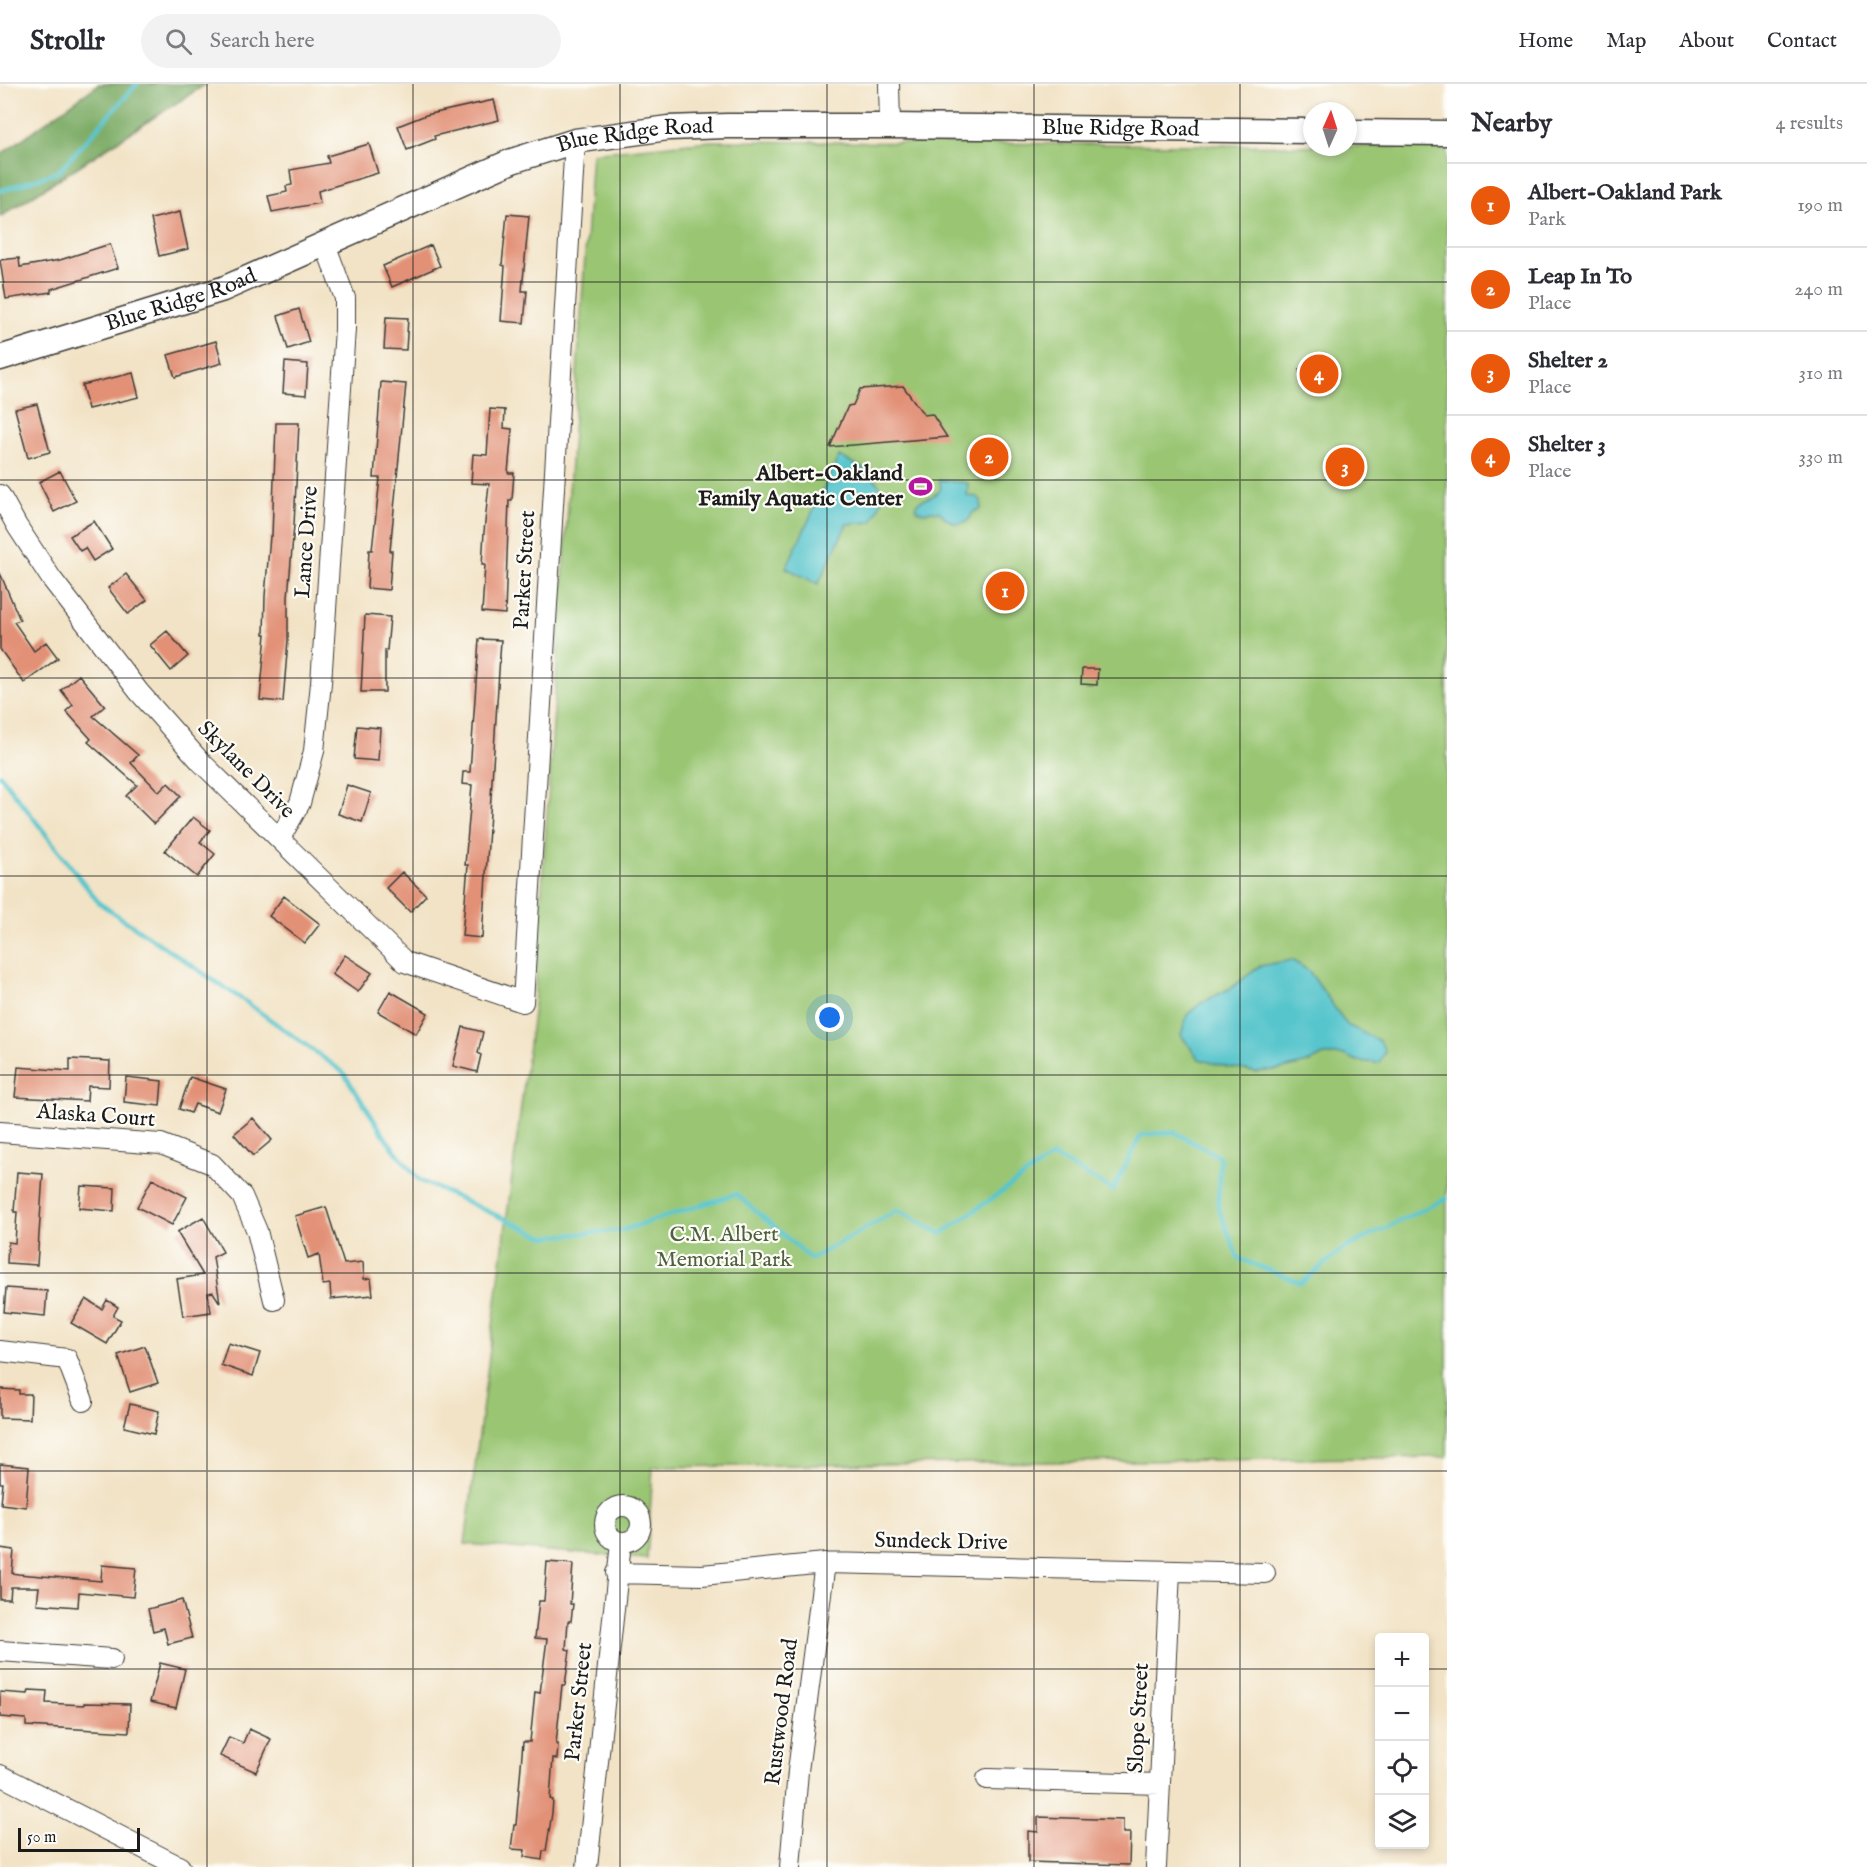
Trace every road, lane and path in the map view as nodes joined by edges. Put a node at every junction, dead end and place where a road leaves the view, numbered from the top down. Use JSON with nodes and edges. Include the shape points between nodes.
{"nodes":[{"id":1,"x":889,"y":84,"type":"edge"},
{"id":2,"x":890,"y":126,"type":"junction"},
{"id":3,"x":1303,"y":131,"type":"edge"},
{"id":4,"x":1357,"y":132,"type":"edge"},
{"id":5,"x":1447,"y":133,"type":"edge"},
{"id":6,"x":575,"y":141,"type":"junction"},
{"id":7,"x":325,"y":244,"type":"junction"},
{"id":8,"x":0,"y":358,"type":"edge"},
{"id":9,"x":0,"y":495,"type":"edge"},
{"id":10,"x":280,"y":838,"type":"junction"},
{"id":11,"x":523,"y":1002,"type":"joint"},
{"id":12,"x":0,"y":1132,"type":"edge"},
{"id":13,"x":273,"y":1300,"type":"dead end"},
{"id":14,"x":0,"y":1351,"type":"edge"},
{"id":15,"x":83,"y":1401,"type":"dead end"},
{"id":16,"x":621,"y":1542,"type":"dead end"},
{"id":17,"x":825,"y":1563,"type":"junction"},
{"id":18,"x":1170,"y":1571,"type":"junction"},
{"id":19,"x":616,"y":1573,"type":"junction"},
{"id":20,"x":1265,"y":1573,"type":"dead end"},
{"id":21,"x":0,"y":1651,"type":"edge"},
{"id":22,"x":112,"y":1659,"type":"dead end"},
{"id":23,"x":0,"y":1775,"type":"edge"},
{"id":24,"x":987,"y":1779,"type":"dead end"},
{"id":25,"x":1160,"y":1784,"type":"junction"},
{"id":26,"x":180,"y":1867,"type":"edge"},
{"id":27,"x":587,"y":1867,"type":"edge"},
{"id":28,"x":790,"y":1867,"type":"edge"},
{"id":29,"x":1156,"y":1867,"type":"edge"}],
"edges":[{"from":1,"to":2,"type":"street"},
{"from":2,"to":3,"type":"street","name":"Blue Ridge Road"},
{"from":2,"to":6,"type":"street","name":"Blue Ridge Road","via":[[668,128]]},
{"from":4,"to":5,"type":"street"},
{"from":6,"to":7,"type":"street","name":"Blue Ridge Road","via":[[512,160]]},
{"from":6,"to":11,"type":"street","name":"Parker Street"},
{"from":7,"to":8,"type":"street","name":"Blue Ridge Road","via":[[223,289]]},
{"from":7,"to":10,"type":"street","name":"Lance Drive","via":[[345,298],[345,329],[321,683],[314,751],[300,803]]},
{"from":9,"to":10,"type":"street","name":"Skylane Drive","via":[[51,578],[140,692],[200,761]]},
{"from":10,"to":11,"type":"street","name":"Skylane Drive","via":[[405,962]]},
{"from":12,"to":13,"type":"street","name":"Alaska Court","via":[[161,1144],[212,1164],[242,1196],[257,1231]]},
{"from":14,"to":15,"type":"street","via":[[67,1359]]},
{"from":16,"to":19,"type":"street","name":"Parker Street"},
{"from":17,"to":18,"type":"street","name":"Sundeck Drive"},
{"from":17,"to":19,"type":"street","name":"Sundeck Drive","via":[[702,1575]]},
{"from":17,"to":28,"type":"street","name":"Rustwood Road","via":[[798,1771]]},
{"from":18,"to":20,"type":"street","name":"Sundeck Drive"},
{"from":18,"to":25,"type":"street","name":"Slope Street"},
{"from":19,"to":27,"type":"street","name":"Parker Street"},
{"from":21,"to":22,"type":"street"},
{"from":23,"to":26,"type":"street"},
{"from":24,"to":25,"type":"street"},
{"from":25,"to":29,"type":"street","name":"Slope Street"}]}
